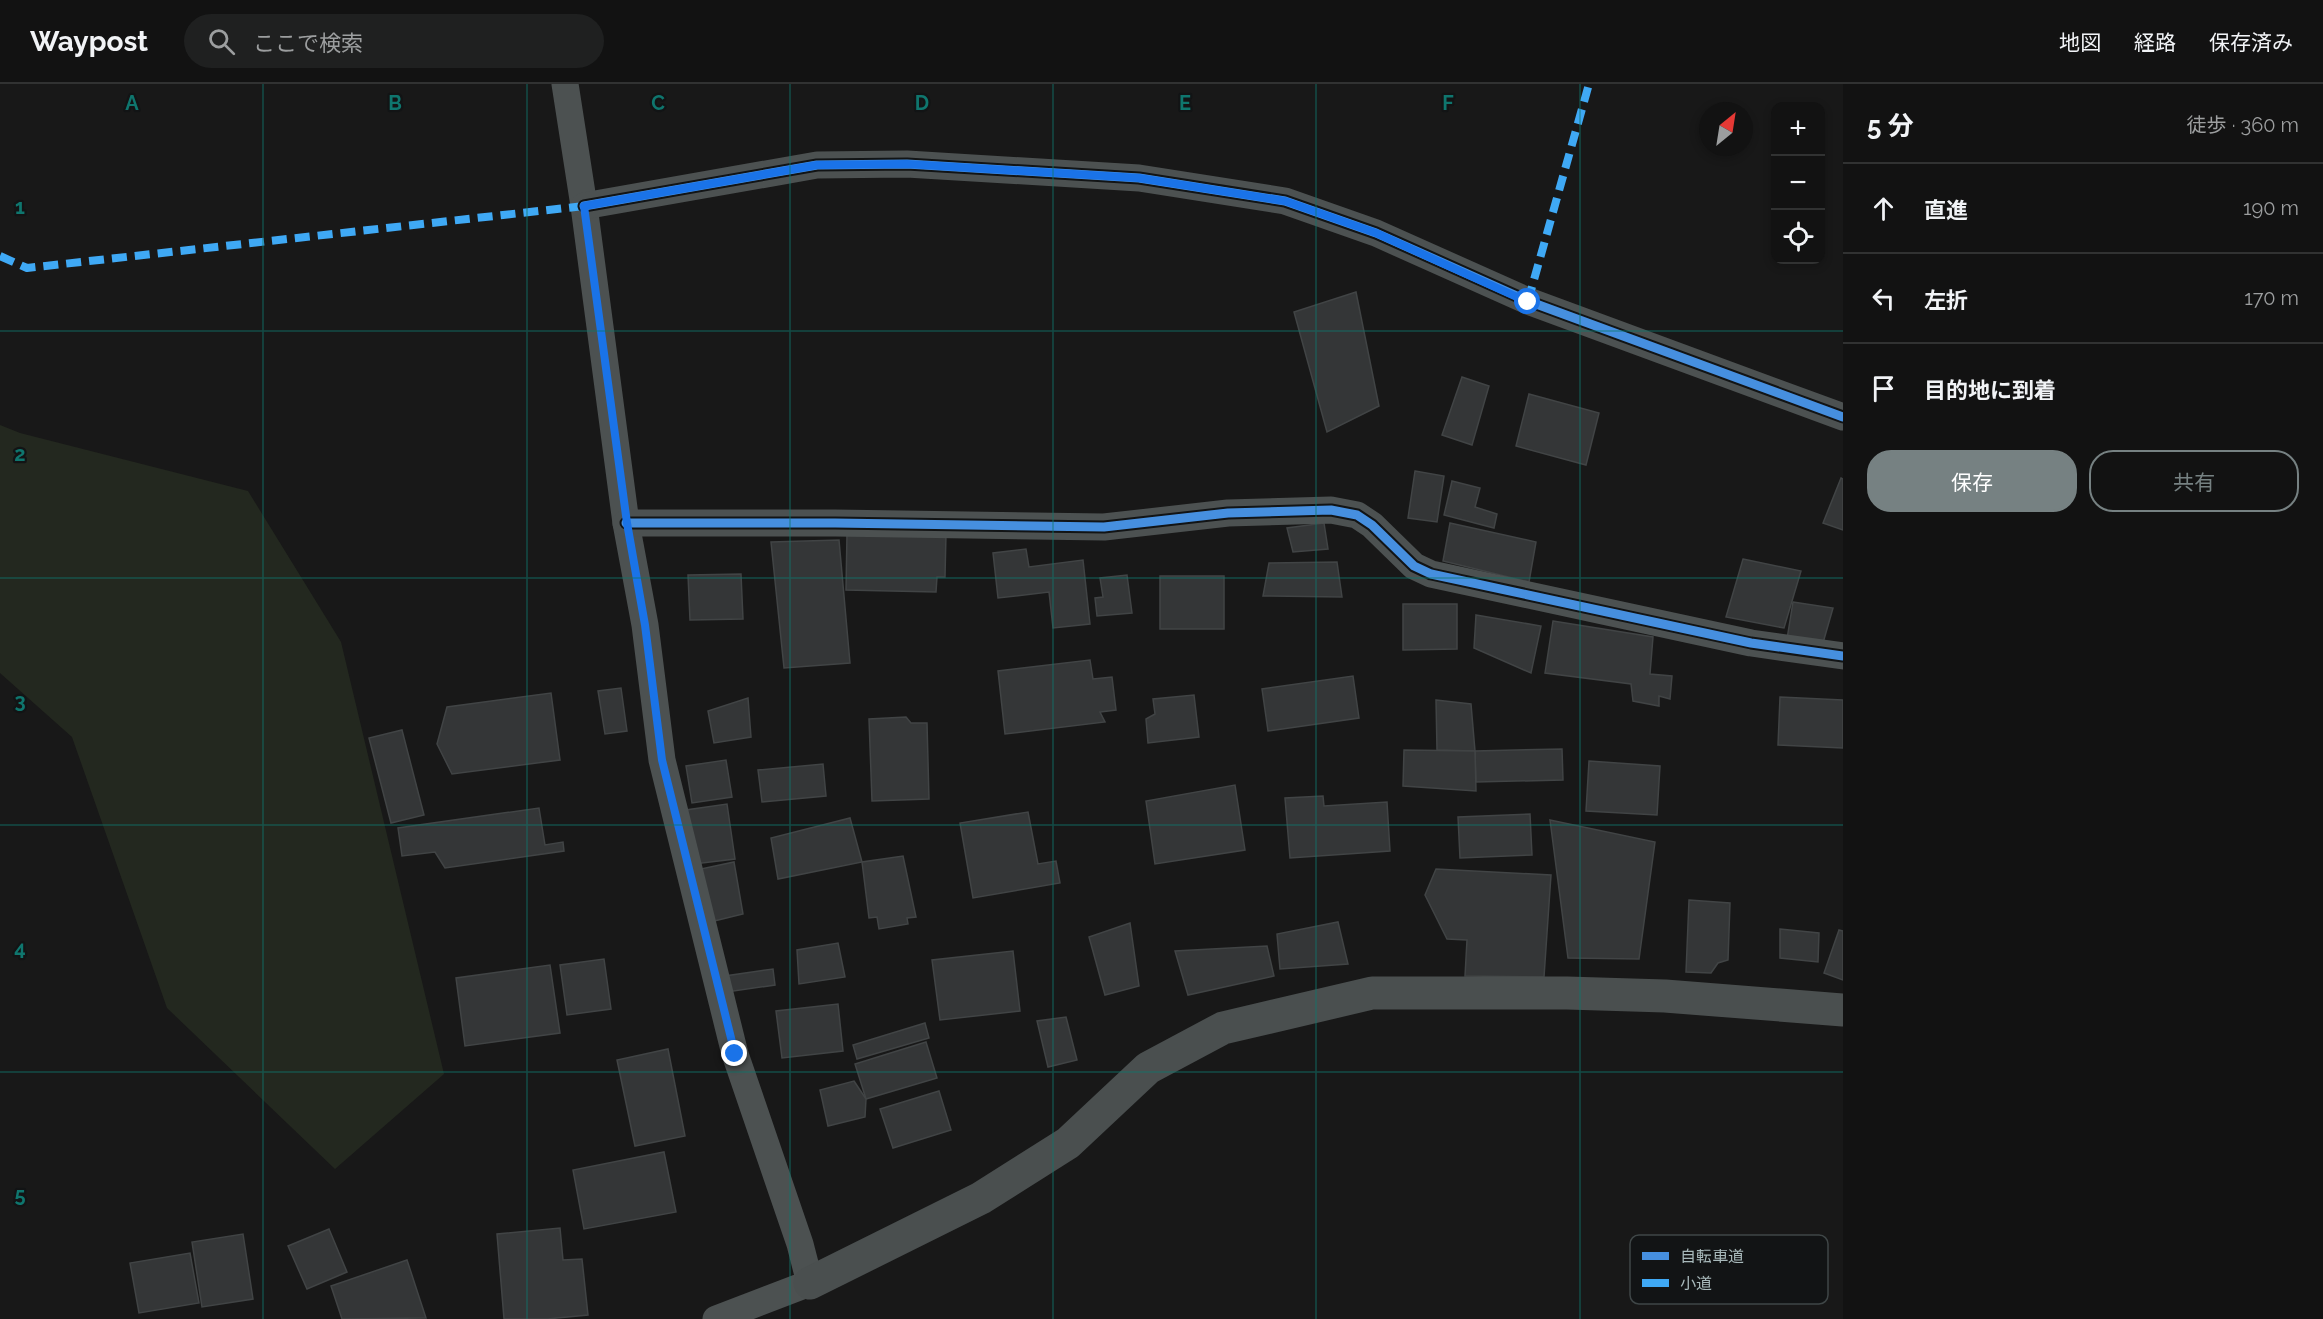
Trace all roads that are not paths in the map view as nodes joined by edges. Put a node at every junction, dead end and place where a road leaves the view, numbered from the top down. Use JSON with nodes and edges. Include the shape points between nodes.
{"nodes":[{"id":1,"x":565,"y":84,"type":"edge"},
{"id":2,"x":584,"y":206,"type":"junction"},
{"id":3,"x":1843,"y":417,"type":"edge"},
{"id":4,"x":627,"y":523,"type":"junction"},
{"id":5,"x":1843,"y":656,"type":"edge"},
{"id":6,"x":1843,"y":1010,"type":"edge"},
{"id":7,"x":810,"y":1283,"type":"junction"},
{"id":8,"x":716,"y":1319,"type":"edge"}],
"edges":[{"from":1,"to":2,"type":"street"},
{"from":2,"to":3,"type":"street","via":[[817,165],[896,164],[1139,178],[1285,201],[1376,233],[1528,302]]},
{"from":2,"to":4,"type":"street"},
{"from":4,"to":5,"type":"street","via":[[1104,527],[1228,513],[1331,510],[1357,515],[1414,566],[1431,574],[1751,643]]},
{"from":4,"to":7,"type":"street","via":[[665,772],[735,1054]]},
{"from":6,"to":7,"type":"street","via":[[1665,996],[1372,993],[1223,1028],[1148,1068],[1068,1143],[981,1198]]},
{"from":7,"to":8,"type":"street"}]}
